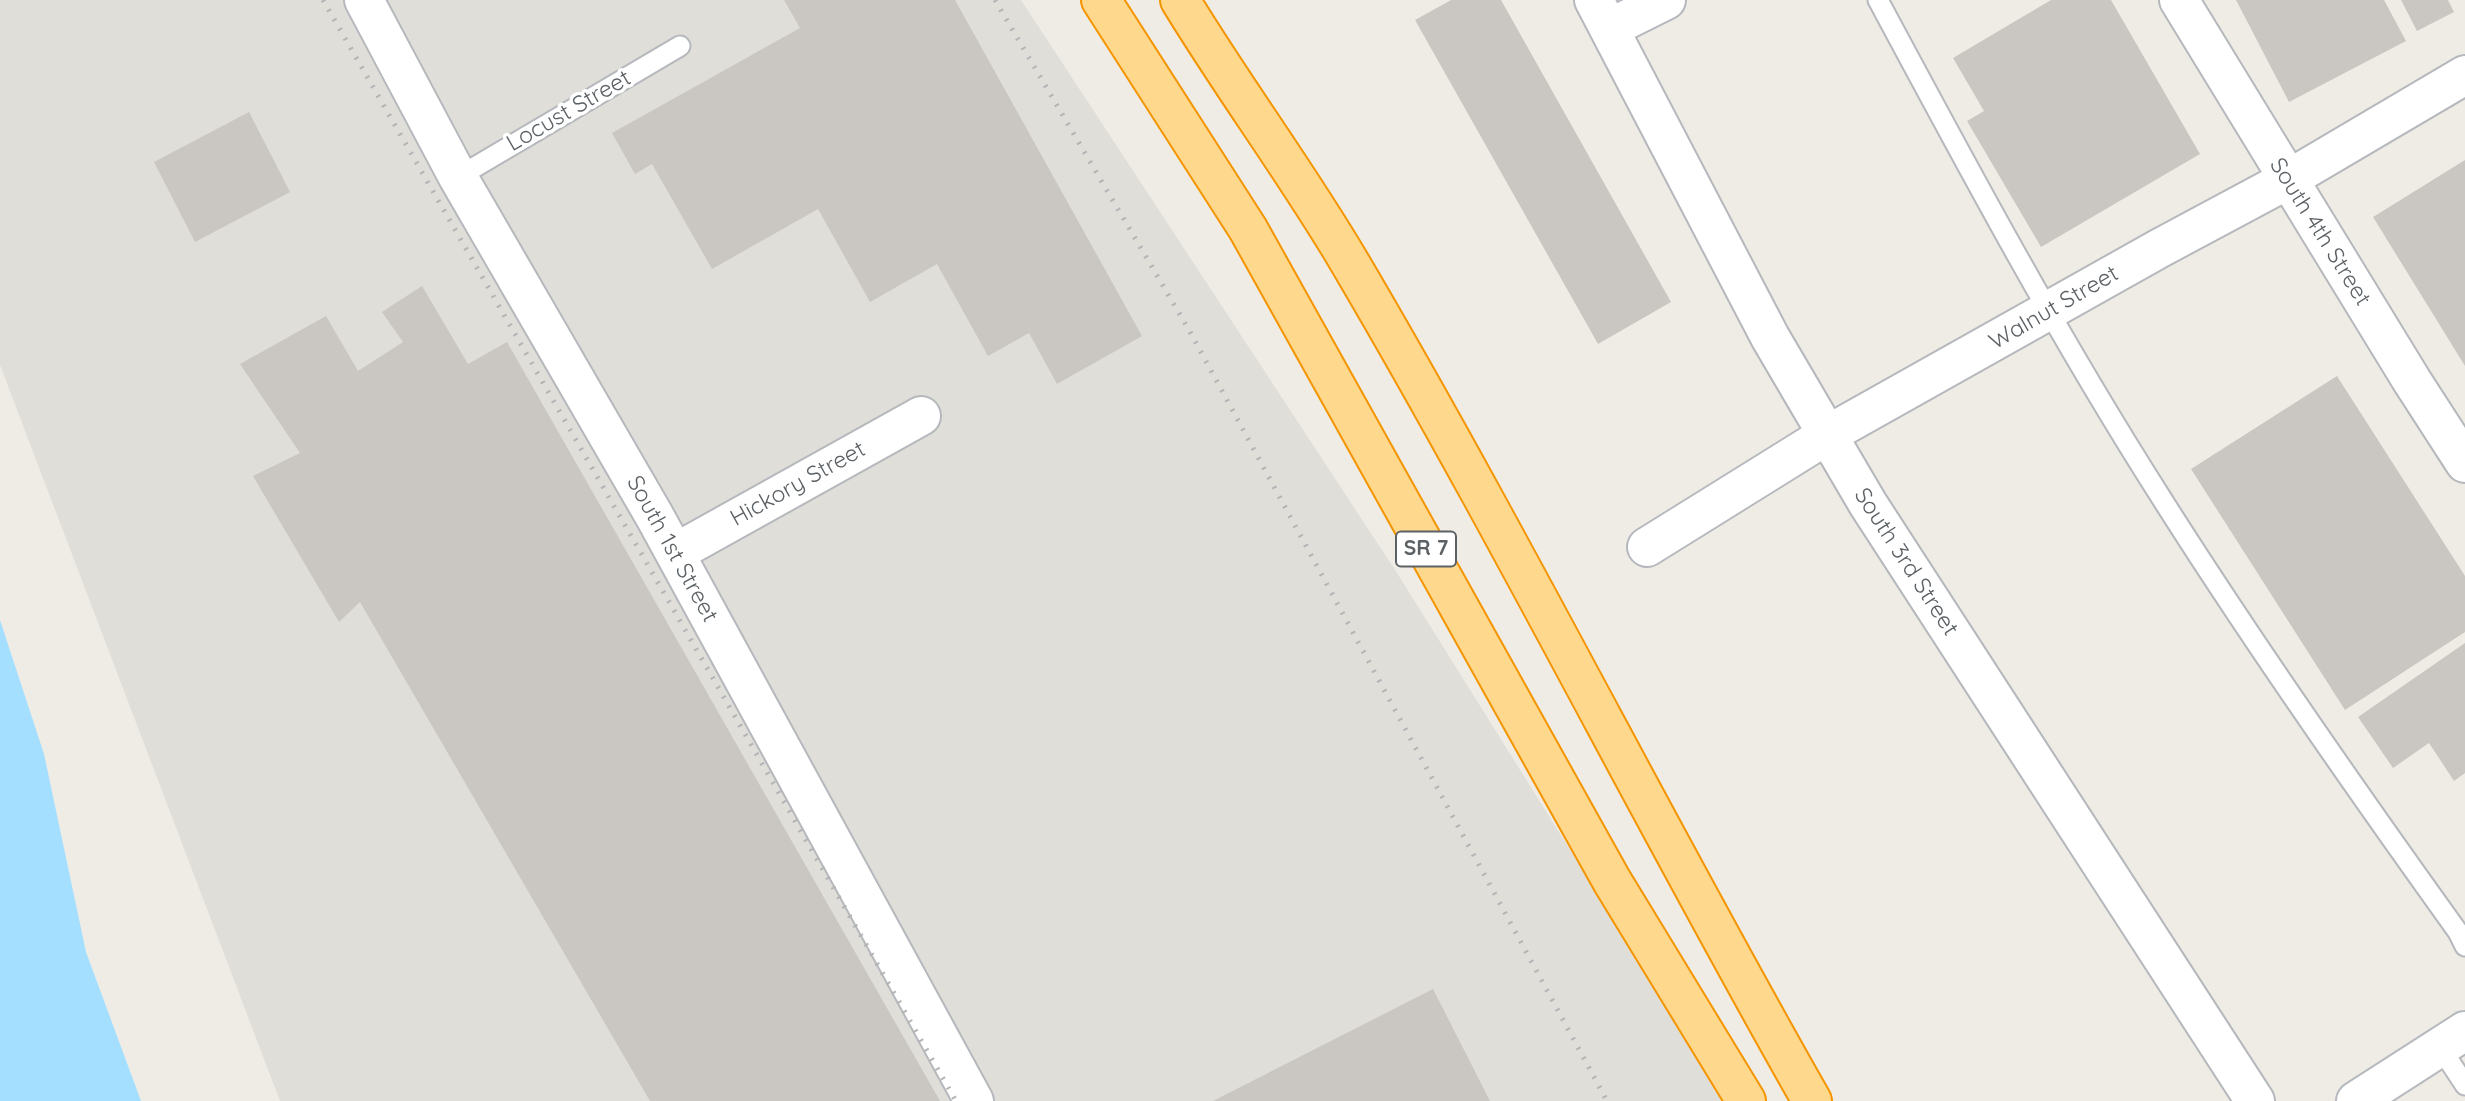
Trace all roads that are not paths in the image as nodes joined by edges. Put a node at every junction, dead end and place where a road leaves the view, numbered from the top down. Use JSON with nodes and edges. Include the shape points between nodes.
{"nodes":[{"id":1,"x":364,"y":0,"type":"edge"},
{"id":2,"x":1101,"y":0,"type":"edge"},
{"id":3,"x":1180,"y":0,"type":"edge"},
{"id":4,"x":1665,"y":0,"type":"edge"},
{"id":5,"x":1878,"y":0,"type":"edge"},
{"id":6,"x":2179,"y":0,"type":"edge"},
{"id":7,"x":1602,"y":14,"type":"edge"},
{"id":8,"x":680,"y":46,"type":"dead end"},
{"id":9,"x":2465,"y":75,"type":"edge"},
{"id":10,"x":458,"y":177,"type":"junction"},
{"id":11,"x":2287,"y":180,"type":"junction"},
{"id":12,"x":2049,"y":310,"type":"junction"},
{"id":13,"x":921,"y":416,"type":"dead end"},
{"id":14,"x":1827,"y":435,"type":"junction"},
{"id":15,"x":2465,"y":463,"type":"edge"},
{"id":16,"x":1647,"y":547,"type":"dead end"},
{"id":17,"x":675,"y":553,"type":"junction"},
{"id":18,"x":2465,"y":946,"type":"edge"},
{"id":19,"x":2453,"y":1039,"type":"edge"},
{"id":20,"x":2465,"y":1084,"type":"edge"},
{"id":21,"x":974,"y":1101,"type":"edge"},
{"id":22,"x":1746,"y":1101,"type":"edge"},
{"id":23,"x":1812,"y":1101,"type":"edge"},
{"id":24,"x":2255,"y":1101,"type":"edge"},
{"id":25,"x":2356,"y":1101,"type":"edge"}],
"edges":[{"from":1,"to":10,"type":"street","name":"South 1st Street"},
{"from":2,"to":22,"type":"highway","number":"SR 7","via":[[1248,229],[1612,881]]},
{"from":3,"to":23,"type":"highway","via":[[1349,261]]},
{"from":4,"to":7,"type":"street"},
{"from":5,"to":12,"type":"lane"},
{"from":6,"to":11,"type":"street","name":"South 4th Street"},
{"from":7,"to":14,"type":"street","name":"South 3rd Street","via":[[1770,337]]},
{"from":8,"to":10,"type":"lane","name":"Locust Street"},
{"from":9,"to":11,"type":"street","name":"Walnut Street"},
{"from":10,"to":17,"type":"street","name":"South 1st Street"},
{"from":11,"to":12,"type":"street","name":"Walnut Street"},
{"from":11,"to":15,"type":"street","name":"South 4th Street"},
{"from":12,"to":14,"type":"street","name":"Walnut Street"},
{"from":12,"to":18,"type":"lane","via":[[2161,499]]},
{"from":13,"to":17,"type":"street","name":"Hickory Street"},
{"from":14,"to":16,"type":"street","name":"Walnut Street"},
{"from":14,"to":24,"type":"street","name":"South 3rd Street"},
{"from":17,"to":21,"type":"street","name":"South 1st Street"},
{"from":19,"to":20,"type":"lane"},
{"from":19,"to":25,"type":"street"}]}
